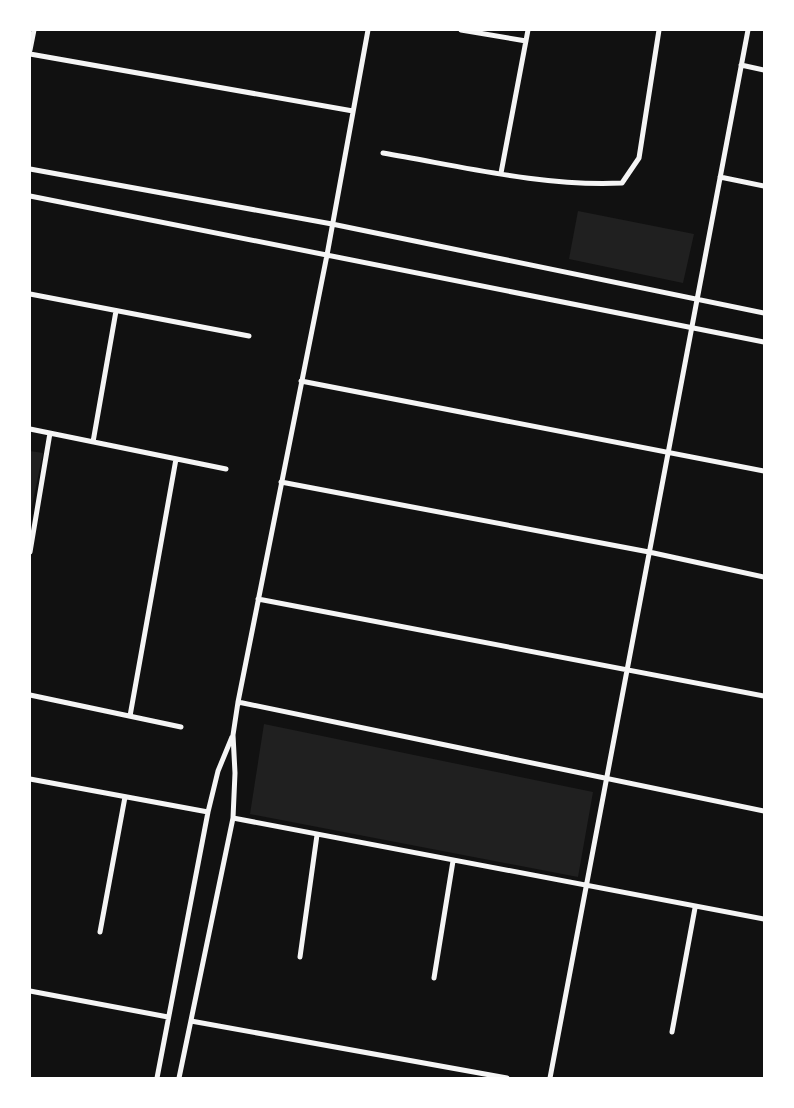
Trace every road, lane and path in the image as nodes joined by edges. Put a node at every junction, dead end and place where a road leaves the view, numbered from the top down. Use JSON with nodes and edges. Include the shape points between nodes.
{"nodes":[{"id":1,"x":34,"y":30,"type":"edge"},
{"id":2,"x":368,"y":30,"type":"edge"},
{"id":3,"x":462,"y":30,"type":"edge"},
{"id":4,"x":528,"y":30,"type":"edge"},
{"id":5,"x":658,"y":30,"type":"edge"},
{"id":6,"x":748,"y":30,"type":"edge"},
{"id":7,"x":526,"y":41,"type":"junction"},
{"id":8,"x":30,"y":52,"type":"edge"},
{"id":9,"x":741,"y":65,"type":"junction"},
{"id":10,"x":764,"y":70,"type":"edge"},
{"id":11,"x":353,"y":111,"type":"junction"},
{"id":12,"x":383,"y":153,"type":"dead end"},
{"id":13,"x":30,"y":168,"type":"edge"},
{"id":14,"x":501,"y":173,"type":"junction"},
{"id":15,"x":720,"y":177,"type":"junction"},
{"id":16,"x":764,"y":186,"type":"edge"},
{"id":17,"x":30,"y":196,"type":"edge"},
{"id":18,"x":332,"y":224,"type":"junction"},
{"id":19,"x":327,"y":254,"type":"junction"},
{"id":20,"x":30,"y":294,"type":"edge"},
{"id":21,"x":697,"y":301,"type":"junction"},
{"id":22,"x":116,"y":311,"type":"junction"},
{"id":23,"x":764,"y":313,"type":"edge"},
{"id":24,"x":692,"y":328,"type":"junction"},
{"id":25,"x":249,"y":336,"type":"dead end"},
{"id":26,"x":764,"y":342,"type":"edge"},
{"id":27,"x":302,"y":381,"type":"junction"},
{"id":28,"x":30,"y":429,"type":"edge"},
{"id":29,"x":50,"y":434,"type":"junction"},
{"id":30,"x":93,"y":442,"type":"junction"},
{"id":31,"x":668,"y":452,"type":"junction"},
{"id":32,"x":176,"y":459,"type":"junction"},
{"id":33,"x":226,"y":469,"type":"dead end"},
{"id":34,"x":764,"y":471,"type":"edge"},
{"id":35,"x":281,"y":482,"type":"junction"},
{"id":36,"x":30,"y":552,"type":"edge"},
{"id":37,"x":649,"y":552,"type":"junction"},
{"id":38,"x":764,"y":577,"type":"edge"},
{"id":39,"x":258,"y":599,"type":"junction"},
{"id":40,"x":627,"y":670,"type":"junction"},
{"id":41,"x":30,"y":695,"type":"edge"},
{"id":42,"x":764,"y":696,"type":"edge"},
{"id":43,"x":238,"y":702,"type":"junction"},
{"id":44,"x":130,"y":716,"type":"junction"},
{"id":45,"x":181,"y":726,"type":"dead end"},
{"id":46,"x":233,"y":735,"type":"junction"},
{"id":47,"x":607,"y":777,"type":"junction"},
{"id":48,"x":30,"y":779,"type":"edge"},
{"id":49,"x":124,"y":797,"type":"junction"},
{"id":50,"x":764,"y":811,"type":"edge"},
{"id":51,"x":208,"y":812,"type":"junction"},
{"id":52,"x":233,"y":818,"type":"junction"},
{"id":53,"x":317,"y":835,"type":"junction"},
{"id":54,"x":453,"y":861,"type":"junction"},
{"id":55,"x":586,"y":886,"type":"junction"},
{"id":56,"x":695,"y":908,"type":"junction"},
{"id":57,"x":764,"y":920,"type":"edge"},
{"id":58,"x":100,"y":932,"type":"dead end"},
{"id":59,"x":300,"y":957,"type":"dead end"},
{"id":60,"x":434,"y":978,"type":"dead end"},
{"id":61,"x":30,"y":991,"type":"edge"},
{"id":62,"x":168,"y":1017,"type":"junction"},
{"id":63,"x":191,"y":1021,"type":"junction"},
{"id":64,"x":672,"y":1032,"type":"dead end"},
{"id":65,"x":157,"y":1078,"type":"edge"},
{"id":66,"x":179,"y":1078,"type":"edge"},
{"id":67,"x":507,"y":1078,"type":"edge"},
{"id":68,"x":550,"y":1078,"type":"edge"}],
"edges":[{"from":1,"to":8,"type":"street"},
{"from":2,"to":11,"type":"street"},
{"from":3,"to":7,"type":"street"},
{"from":4,"to":7,"type":"street"},
{"from":5,"to":14,"type":"street","via":[[639,158],[622,183],[593,184]]},
{"from":6,"to":9,"type":"street"},
{"from":7,"to":14,"type":"street"},
{"from":8,"to":11,"type":"street"},
{"from":9,"to":10,"type":"street"},
{"from":9,"to":15,"type":"street"},
{"from":11,"to":18,"type":"street"},
{"from":12,"to":14,"type":"street"},
{"from":13,"to":18,"type":"street"},
{"from":15,"to":16,"type":"street"},
{"from":15,"to":21,"type":"street"},
{"from":17,"to":19,"type":"street"},
{"from":18,"to":19,"type":"street"},
{"from":18,"to":21,"type":"street"},
{"from":19,"to":24,"type":"street"},
{"from":19,"to":27,"type":"street"},
{"from":20,"to":22,"type":"street"},
{"from":21,"to":23,"type":"street"},
{"from":21,"to":24,"type":"street"},
{"from":22,"to":25,"type":"street"},
{"from":22,"to":30,"type":"street"},
{"from":24,"to":26,"type":"street"},
{"from":24,"to":31,"type":"street"},
{"from":27,"to":31,"type":"street"},
{"from":27,"to":35,"type":"street"},
{"from":28,"to":29,"type":"street"},
{"from":29,"to":30,"type":"street"},
{"from":29,"to":36,"type":"street"},
{"from":30,"to":32,"type":"street"},
{"from":31,"to":34,"type":"street"},
{"from":31,"to":37,"type":"street"},
{"from":32,"to":33,"type":"street"},
{"from":32,"to":44,"type":"street"},
{"from":35,"to":37,"type":"street"},
{"from":35,"to":39,"type":"street"},
{"from":37,"to":38,"type":"street"},
{"from":37,"to":40,"type":"street"},
{"from":39,"to":40,"type":"street"},
{"from":39,"to":43,"type":"street"},
{"from":40,"to":42,"type":"street"},
{"from":40,"to":47,"type":"street"},
{"from":41,"to":44,"type":"street"},
{"from":43,"to":46,"type":"street"},
{"from":43,"to":47,"type":"street"},
{"from":44,"to":45,"type":"street"},
{"from":46,"to":51,"type":"street","via":[[218,771]]},
{"from":46,"to":52,"type":"street"},
{"from":47,"to":50,"type":"street"},
{"from":47,"to":55,"type":"street"},
{"from":48,"to":49,"type":"street"},
{"from":49,"to":51,"type":"street"},
{"from":49,"to":58,"type":"street"},
{"from":51,"to":62,"type":"street"},
{"from":52,"to":53,"type":"street"},
{"from":52,"to":63,"type":"street"},
{"from":53,"to":54,"type":"street"},
{"from":53,"to":59,"type":"street"},
{"from":54,"to":55,"type":"street"},
{"from":54,"to":60,"type":"street"},
{"from":55,"to":56,"type":"street"},
{"from":55,"to":68,"type":"street"},
{"from":56,"to":57,"type":"street"},
{"from":56,"to":64,"type":"street"},
{"from":61,"to":62,"type":"street"},
{"from":62,"to":65,"type":"street"},
{"from":63,"to":66,"type":"street"},
{"from":63,"to":67,"type":"street"}]}
